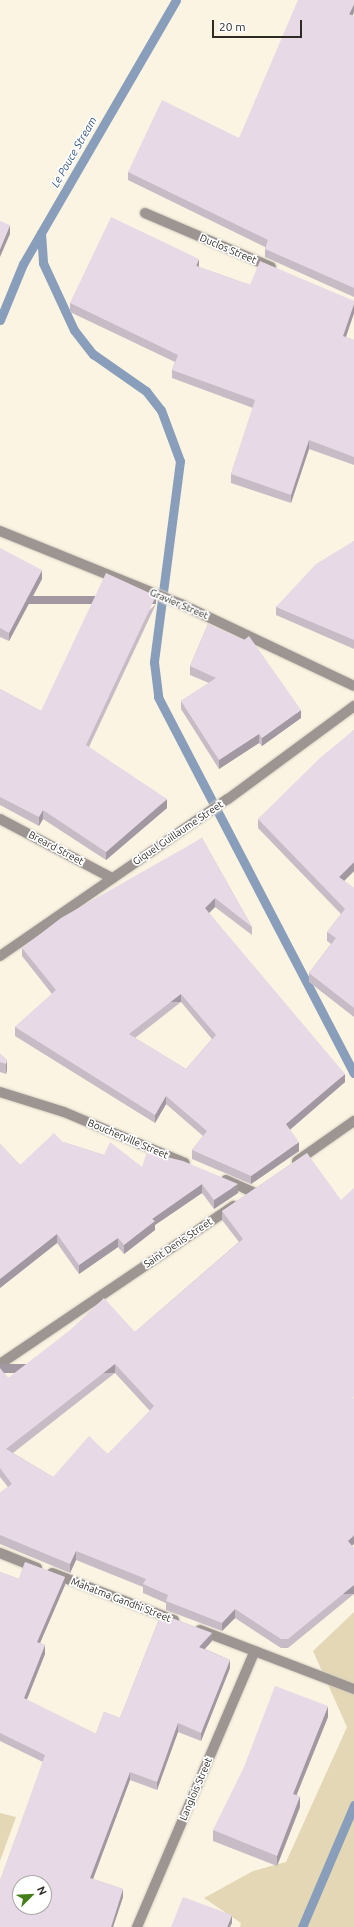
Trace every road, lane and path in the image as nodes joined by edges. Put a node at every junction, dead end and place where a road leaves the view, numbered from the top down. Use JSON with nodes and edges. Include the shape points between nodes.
{"nodes":[{"id":1,"x":145,"y":213,"type":"dead end"},
{"id":2,"x":282,"y":272,"type":"edge"},
{"id":3,"x":0,"y":531,"type":"edge"},
{"id":4,"x":354,"y":686,"type":"edge"},
{"id":5,"x":354,"y":706,"type":"edge"},
{"id":6,"x":0,"y":819,"type":"edge"},
{"id":7,"x":112,"y":878,"type":"junction"},
{"id":8,"x":0,"y":956,"type":"edge"},
{"id":9,"x":0,"y":1092,"type":"edge"},
{"id":10,"x":352,"y":1122,"type":"edge"},
{"id":11,"x":195,"y":1167,"type":"edge"},
{"id":12,"x":286,"y":1169,"type":"edge"},
{"id":13,"x":217,"y":1177,"type":"edge"},
{"id":14,"x":0,"y":1364,"type":"edge"},
{"id":15,"x":0,"y":1553,"type":"edge"},
{"id":16,"x":255,"y":1651,"type":"junction"},
{"id":17,"x":354,"y":1689,"type":"edge"},
{"id":18,"x":137,"y":1927,"type":"edge"}],
"edges":[{"from":1,"to":2,"type":"street","name":"Duclos Street"},
{"from":3,"to":4,"type":"street","name":"Gravier Street","via":[[183,605]]},
{"from":5,"to":7,"type":"street","name":"Giquel Guillaume Street","via":[[228,799]]},
{"from":6,"to":7,"type":"street","name":"Breard Street"},
{"from":7,"to":8,"type":"street","name":"Giquel Guillaume Street"},
{"from":9,"to":11,"type":"street","name":"Boucherville Street","via":[[64,1112]]},
{"from":10,"to":12,"type":"street"},
{"from":13,"to":14,"type":"street","name":"Saint Denis Street","via":[[256,1190]]},
{"from":15,"to":16,"type":"street","name":"Mahatma Gandhi Street"},
{"from":16,"to":17,"type":"street","name":"Mahatma Gandhi Street"},
{"from":16,"to":18,"type":"street","name":"Langlois Street"}]}
